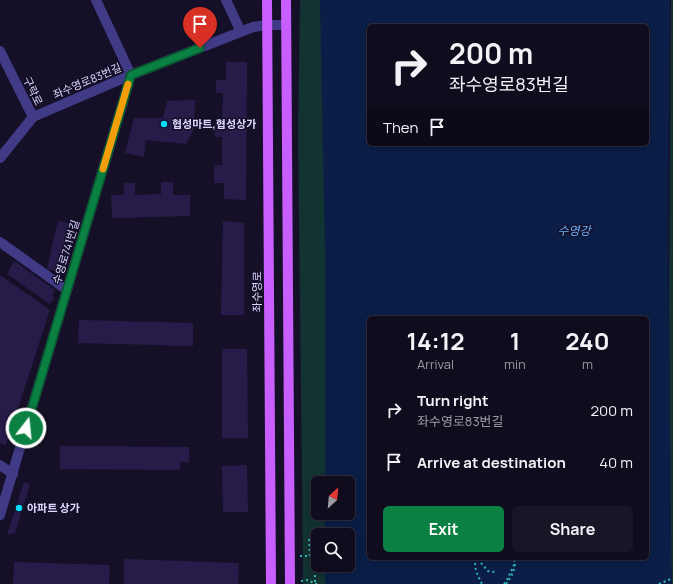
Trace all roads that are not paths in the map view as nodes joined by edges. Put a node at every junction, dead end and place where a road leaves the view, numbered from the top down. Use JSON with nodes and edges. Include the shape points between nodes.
{"nodes":[{"id":1,"x":96,"y":0,"type":"edge"},
{"id":2,"x":226,"y":0,"type":"edge"},
{"id":3,"x":267,"y":0,"type":"edge"},
{"id":4,"x":286,"y":0,"type":"edge"},
{"id":5,"x":267,"y":25,"type":"junction"},
{"id":6,"x":285,"y":25,"type":"junction"},
{"id":7,"x":241,"y":32,"type":"junction"},
{"id":8,"x":0,"y":51,"type":"edge"},
{"id":9,"x":131,"y":75,"type":"junction"},
{"id":10,"x":33,"y":117,"type":"junction"},
{"id":11,"x":0,"y":158,"type":"edge"},
{"id":12,"x":0,"y":242,"type":"edge"},
{"id":13,"x":67,"y":290,"type":"junction"},
{"id":14,"x":0,"y":464,"type":"edge"},
{"id":15,"x":13,"y":474,"type":"junction"},
{"id":16,"x":0,"y":515,"type":"edge"},
{"id":17,"x":271,"y":584,"type":"edge"},
{"id":18,"x":290,"y":584,"type":"edge"}],
"edges":[{"from":1,"to":9,"type":"street"},
{"from":2,"to":7,"type":"street"},
{"from":3,"to":5,"type":"main road","name":"좌수영로"},
{"from":4,"to":6,"type":"main road"},
{"from":5,"to":6,"type":"street","name":"좌수영로83번길"},
{"from":5,"to":7,"type":"street","name":"좌수영로83번길","via":[[253,26]]},
{"from":5,"to":17,"type":"main road","name":"좌수영로"},
{"from":6,"to":18,"type":"main road"},
{"from":7,"to":9,"type":"street","name":"좌수영로83번길"},
{"from":8,"to":10,"type":"street","name":"구락로"},
{"from":9,"to":10,"type":"street","name":"좌수영로83번길"},
{"from":9,"to":13,"type":"street","name":"수영로741번길"},
{"from":10,"to":11,"type":"street","name":"구락로"},
{"from":12,"to":13,"type":"street"},
{"from":13,"to":15,"type":"street","name":"수영로741번길"},
{"from":14,"to":15,"type":"street"},
{"from":15,"to":16,"type":"street","name":"수영로741번길"}]}
